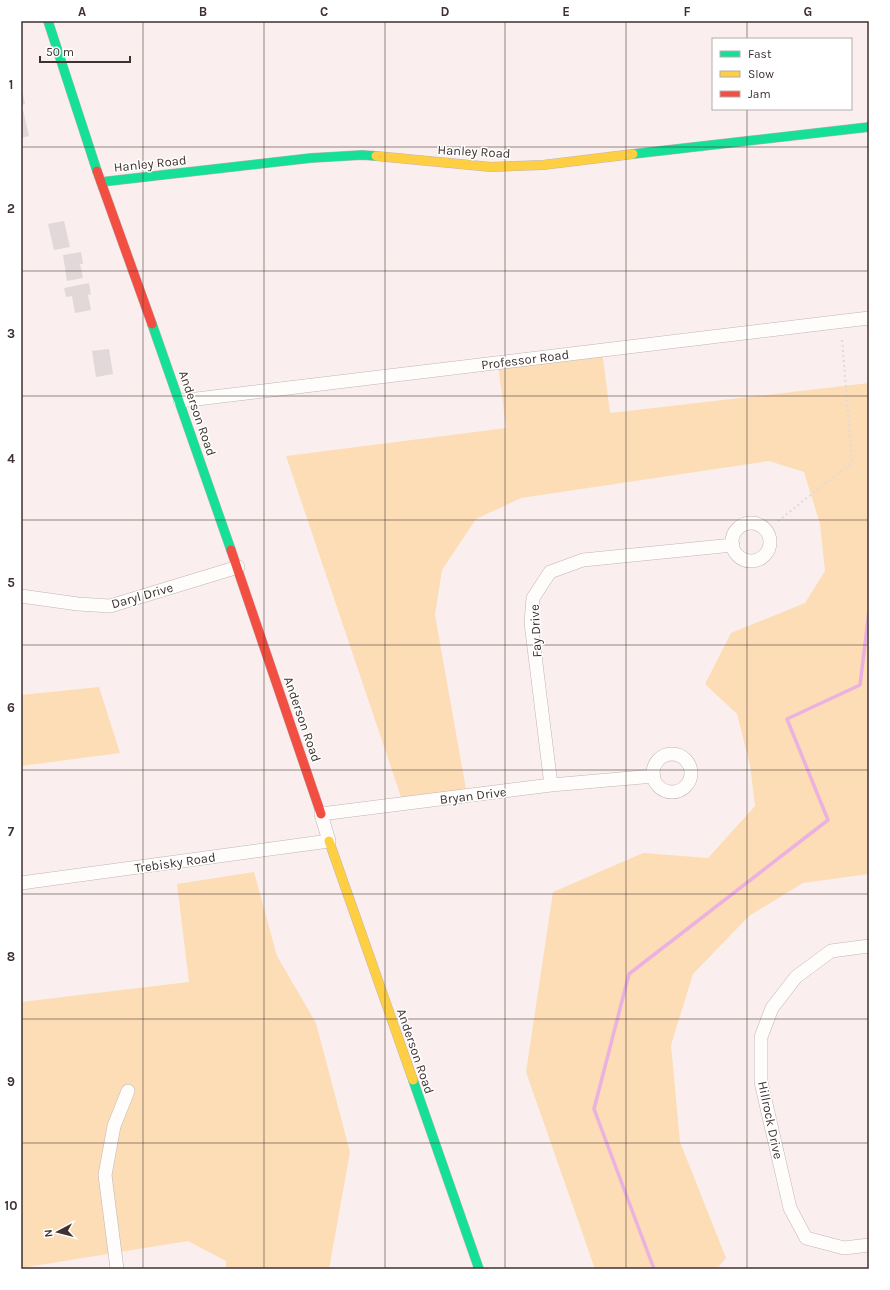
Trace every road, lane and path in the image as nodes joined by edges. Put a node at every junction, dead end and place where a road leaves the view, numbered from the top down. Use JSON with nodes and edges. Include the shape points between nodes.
{"nodes":[{"id":1,"x":48,"y":21,"type":"edge"},
{"id":2,"x":869,"y":127,"type":"edge"},
{"id":3,"x":101,"y":182,"type":"junction"},
{"id":4,"x":869,"y":318,"type":"edge"},
{"id":5,"x":842,"y":339,"type":"dead end"},
{"id":6,"x":180,"y":401,"type":"junction"},
{"id":7,"x":778,"y":521,"type":"dead end"},
{"id":8,"x":733,"y":545,"type":"dead end"},
{"id":9,"x":238,"y":567,"type":"junction"},
{"id":10,"x":21,"y":596,"type":"edge"},
{"id":11,"x":654,"y":776,"type":"dead end"},
{"id":12,"x":551,"y":785,"type":"junction"},
{"id":13,"x":322,"y":814,"type":"junction"},
{"id":14,"x":329,"y":841,"type":"junction"},
{"id":15,"x":21,"y":883,"type":"edge"},
{"id":16,"x":869,"y":946,"type":"edge"},
{"id":17,"x":128,"y":1091,"type":"dead end"},
{"id":18,"x":869,"y":1245,"type":"edge"},
{"id":19,"x":117,"y":1269,"type":"edge"},
{"id":20,"x":479,"y":1269,"type":"edge"}],
"edges":[{"from":1,"to":3,"type":"street","name":"Anderson Road"},
{"from":2,"to":3,"type":"street","name":"Hanley Road","via":[[543,165],[491,167],[362,155],[311,158]]},
{"from":3,"to":6,"type":"street","name":"Anderson Road"},
{"from":4,"to":6,"type":"street","name":"Professor Road"},
{"from":5,"to":7,"type":"path","via":[[852,462]]},
{"from":6,"to":9,"type":"street","name":"Anderson Road"},
{"from":8,"to":12,"type":"street","name":"Fay Drive","via":[[583,560],[550,572],[533,598],[532,623]]},
{"from":9,"to":10,"type":"street","name":"Daryl Drive","via":[[110,606]]},
{"from":9,"to":13,"type":"street","name":"Anderson Road"},
{"from":11,"to":12,"type":"street","name":"Bryan Drive"},
{"from":12,"to":13,"type":"street","name":"Bryan Drive"},
{"from":13,"to":14,"type":"street"},
{"from":14,"to":15,"type":"street","name":"Trebisky Road"},
{"from":14,"to":20,"type":"street","name":"Anderson Road"},
{"from":16,"to":18,"type":"street","name":"Hillrock Drive","via":[[831,951],[796,976],[772,1008],[761,1037],[761,1082],[790,1208],[806,1238],[844,1248]]},
{"from":17,"to":19,"type":"street","via":[[114,1126],[105,1175]]}]}
